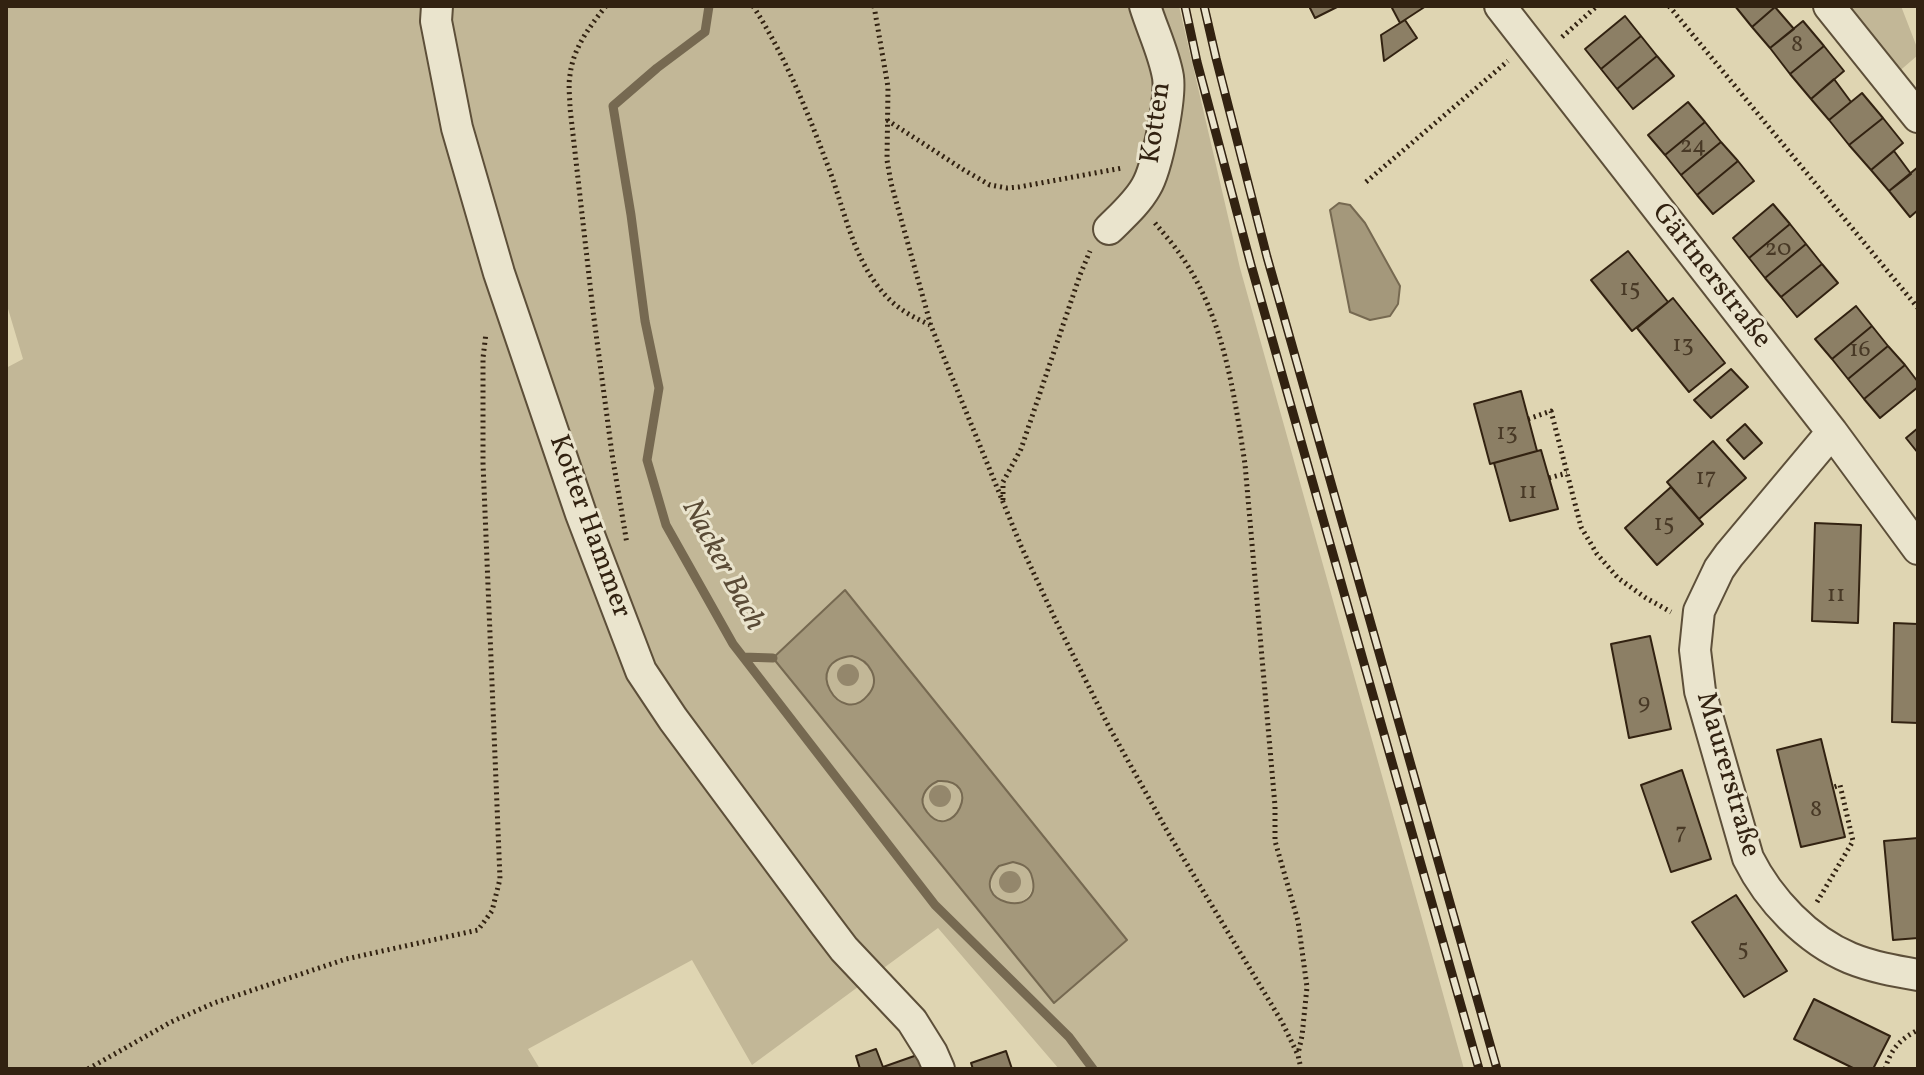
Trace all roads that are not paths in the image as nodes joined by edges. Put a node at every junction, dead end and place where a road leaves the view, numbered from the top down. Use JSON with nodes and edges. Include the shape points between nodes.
{"nodes":[{"id":1,"x":437,"y":6,"type":"edge"},
{"id":2,"x":1145,"y":6,"type":"edge"},
{"id":3,"x":1500,"y":6,"type":"edge"},
{"id":4,"x":1829,"y":6,"type":"edge"},
{"id":5,"x":1918,"y":117,"type":"edge"},
{"id":6,"x":1109,"y":229,"type":"road end"},
{"id":7,"x":1832,"y":432,"type":"junction"},
{"id":8,"x":1918,"y":549,"type":"edge"},
{"id":9,"x":1918,"y":975,"type":"edge"},
{"id":10,"x":939,"y":1069,"type":"edge"}],
"edges":[{"from":1,"to":10,"type":"street","name":"Kotter Hammer","via":[[457,128],[499,273],[641,671],[825,924],[912,1021]]},
{"from":2,"to":6,"type":"street","name":"Kotten","via":[[1169,89],[1148,185]]},
{"from":3,"to":7,"type":"street","name":"Gärtnerstraße"},
{"from":4,"to":5,"type":"street"},
{"from":7,"to":8,"type":"street","name":"Gärtnerstraße"},
{"from":7,"to":9,"type":"street","name":"Maurerstraße","via":[[1729,555],[1704,598],[1695,650],[1700,691],[1748,858],[1770,894],[1834,950]]}]}
